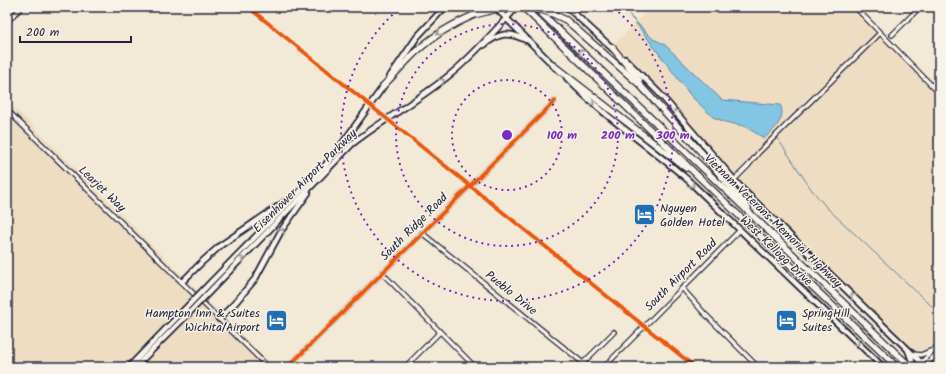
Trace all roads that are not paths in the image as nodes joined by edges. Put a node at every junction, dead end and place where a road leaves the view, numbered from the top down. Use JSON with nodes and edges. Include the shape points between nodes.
{"nodes":[{"id":1,"x":22,"y":7,"type":"edge"},
{"id":2,"x":494,"y":7,"type":"edge"},
{"id":3,"x":505,"y":7,"type":"edge"},
{"id":4,"x":517,"y":7,"type":"edge"},
{"id":5,"x":523,"y":7,"type":"edge"},
{"id":6,"x":531,"y":7,"type":"edge"},
{"id":7,"x":535,"y":7,"type":"edge"},
{"id":8,"x":567,"y":7,"type":"edge"},
{"id":9,"x":855,"y":7,"type":"edge"},
{"id":10,"x":920,"y":7,"type":"edge"},
{"id":11,"x":443,"y":8,"type":"edge"},
{"id":12,"x":508,"y":16,"type":"junction"},
{"id":13,"x":7,"y":22,"type":"edge"},
{"id":14,"x":880,"y":33,"type":"junction"},
{"id":15,"x":892,"y":35,"type":"dead end"},
{"id":16,"x":530,"y":41,"type":"junction"},
{"id":17,"x":612,"y":47,"type":"junction"},
{"id":18,"x":470,"y":56,"type":"junction"},
{"id":19,"x":554,"y":66,"type":"junction"},
{"id":20,"x":383,"y":86,"type":"junction"},
{"id":21,"x":939,"y":93,"type":"edge"},
{"id":22,"x":555,"y":101,"type":"dead end"},
{"id":23,"x":660,"y":105,"type":"junction"},
{"id":24,"x":7,"y":110,"type":"edge"},
{"id":25,"x":702,"y":180,"type":"junction"},
{"id":26,"x":734,"y":180,"type":"junction"},
{"id":27,"x":315,"y":184,"type":"junction"},
{"id":28,"x":296,"y":195,"type":"junction"},
{"id":29,"x":740,"y":230,"type":"junction"},
{"id":30,"x":422,"y":233,"type":"junction"},
{"id":31,"x":771,"y":234,"type":"junction"},
{"id":32,"x":382,"y":273,"type":"junction"},
{"id":33,"x":182,"y":282,"type":"junction"},
{"id":34,"x":682,"y":288,"type":"junction"},
{"id":35,"x":219,"y":319,"type":"junction"},
{"id":36,"x":440,"y":332,"type":"junction"},
{"id":37,"x":614,"y":332,"type":"dead end"},
{"id":38,"x":939,"y":344,"type":"edge"},
{"id":39,"x":934,"y":348,"type":"junction"},
{"id":40,"x":908,"y":349,"type":"junction"},
{"id":41,"x":939,"y":351,"type":"edge"},
{"id":42,"x":912,"y":354,"type":"junction"},
{"id":43,"x":921,"y":362,"type":"junction"},
{"id":44,"x":583,"y":363,"type":"junction"},
{"id":45,"x":895,"y":366,"type":"edge"},
{"id":46,"x":129,"y":367,"type":"edge"},
{"id":47,"x":135,"y":367,"type":"edge"},
{"id":48,"x":268,"y":367,"type":"edge"},
{"id":49,"x":288,"y":367,"type":"edge"},
{"id":50,"x":405,"y":367,"type":"edge"},
{"id":51,"x":475,"y":367,"type":"edge"},
{"id":52,"x":579,"y":367,"type":"edge"},
{"id":53,"x":588,"y":367,"type":"edge"},
{"id":54,"x":604,"y":367,"type":"edge"},
{"id":55,"x":758,"y":367,"type":"edge"},
{"id":56,"x":883,"y":367,"type":"edge"},
{"id":57,"x":909,"y":367,"type":"edge"},
{"id":58,"x":917,"y":367,"type":"edge"},
{"id":59,"x":925,"y":367,"type":"edge"},
{"id":60,"x":934,"y":367,"type":"edge"}],
"edges":[{"from":1,"to":13,"type":"street"},
{"from":2,"to":12,"type":"main road","name":"West Kellogg Drive"},
{"from":3,"to":20,"type":"highway","one_way":true,"bridge":true,"via":[[474,15],[437,34]]},
{"from":4,"to":12,"type":"main road","name":"Eisenhower Airport Parkway"},
{"from":5,"to":25,"type":"highway","name":"Vietnam Veterans Memorial Highway"},
{"from":6,"to":23,"type":"highway","bridge":true,"via":[[566,20]]},
{"from":31,"to":7,"type":"highway","name":"Vietnam Veterans Memorial Highway","one_way":true},
{"from":8,"to":17,"type":"main road","name":"West Kellogg Drive"},
{"from":9,"to":14,"type":"street"},
{"from":10,"to":15,"type":"street"},
{"from":11,"to":20,"type":"main road","name":"Eisenhower Airport Parkway","via":[[417,38]]},
{"from":12,"to":16,"type":"main road","name":"West Kellogg Drive"},
{"from":12,"to":18,"type":"main road","name":"Eisenhower Airport Parkway"},
{"from":14,"to":21,"type":"street"},
{"from":14,"to":26,"type":"street","via":[[758,152]]},
{"from":16,"to":18,"type":"main road","via":[[515,34],[500,35]]},
{"from":16,"to":19,"type":"main road","name":"West Kellogg Drive"},
{"from":17,"to":23,"type":"highway"},
{"from":26,"to":17,"type":"main road","name":"West Kellogg Drive","one_way":true,"via":[[660,93]]},
{"from":27,"to":18,"type":"main road","name":"Eisenhower Airport Parkway","one_way":true,"via":[[352,144],[445,79]]},
{"from":19,"to":25,"type":"highway"},
{"from":19,"to":29,"type":"main road","name":"West Kellogg Drive","one_way":true,"via":[[595,106],[684,176]]},
{"from":20,"to":28,"type":"main road","name":"Eisenhower Airport Parkway","via":[[324,167]]},
{"from":22,"to":30,"type":"street","name":"South Ridge Road"},
{"from":23,"to":31,"type":"highway"},
{"from":24,"to":33,"type":"street","name":"Learjet Way"},
{"from":25,"to":45,"type":"highway","name":"Vietnam Veterans Memorial Highway"},
{"from":40,"to":26,"type":"main road","name":"West Kellogg Drive","one_way":true},
{"from":35,"to":27,"type":"main road","one_way":true,"via":[[255,279],[281,232]]},
{"from":47,"to":27,"type":"main road","name":"Eisenhower Airport Parkway","one_way":true,"bridge":true},
{"from":28,"to":33,"type":"main road","via":[[221,245]]},
{"from":28,"to":46,"type":"main road","name":"Eisenhower Airport Parkway","bridge":true},
{"from":29,"to":34,"type":"street","name":"South Airport Road"},
{"from":29,"to":56,"type":"main road","name":"West Kellogg Drive","one_way":true},
{"from":30,"to":32,"type":"street","name":"South Ridge Road"},
{"from":30,"to":44,"type":"street","name":"Pueblo Drive"},
{"from":31,"to":57,"type":"highway","name":"Vietnam Veterans Memorial Highway","bridge":true},
{"from":32,"to":36,"type":"street"},
{"from":32,"to":49,"type":"street","name":"South Ridge Road"},
{"from":33,"to":35,"type":"street","name":"Learjet Way"},
{"from":34,"to":54,"type":"street","name":"South Airport Road"},
{"from":34,"to":55,"type":"street"},
{"from":35,"to":48,"type":"street","name":"Learjet Way"},
{"from":36,"to":50,"type":"street"},
{"from":36,"to":51,"type":"street"},
{"from":37,"to":44,"type":"street"},
{"from":38,"to":39,"type":"street"},
{"from":39,"to":42,"type":"street","via":[[922,355]]},
{"from":39,"to":43,"type":"street"},
{"from":40,"to":42,"type":"main road","name":"West Kellogg Drive"},
{"from":40,"to":57,"type":"main road","via":[[912,361]]},
{"from":41,"to":59,"type":"street"},
{"from":41,"to":60,"type":"street"},
{"from":42,"to":43,"type":"main road","name":"West Kellogg Drive"},
{"from":43,"to":58,"type":"street"},
{"from":43,"to":59,"type":"main road","name":"West Kellogg Drive"},
{"from":44,"to":52,"type":"street"},
{"from":44,"to":53,"type":"street","name":"Pueblo Drive"}]}
